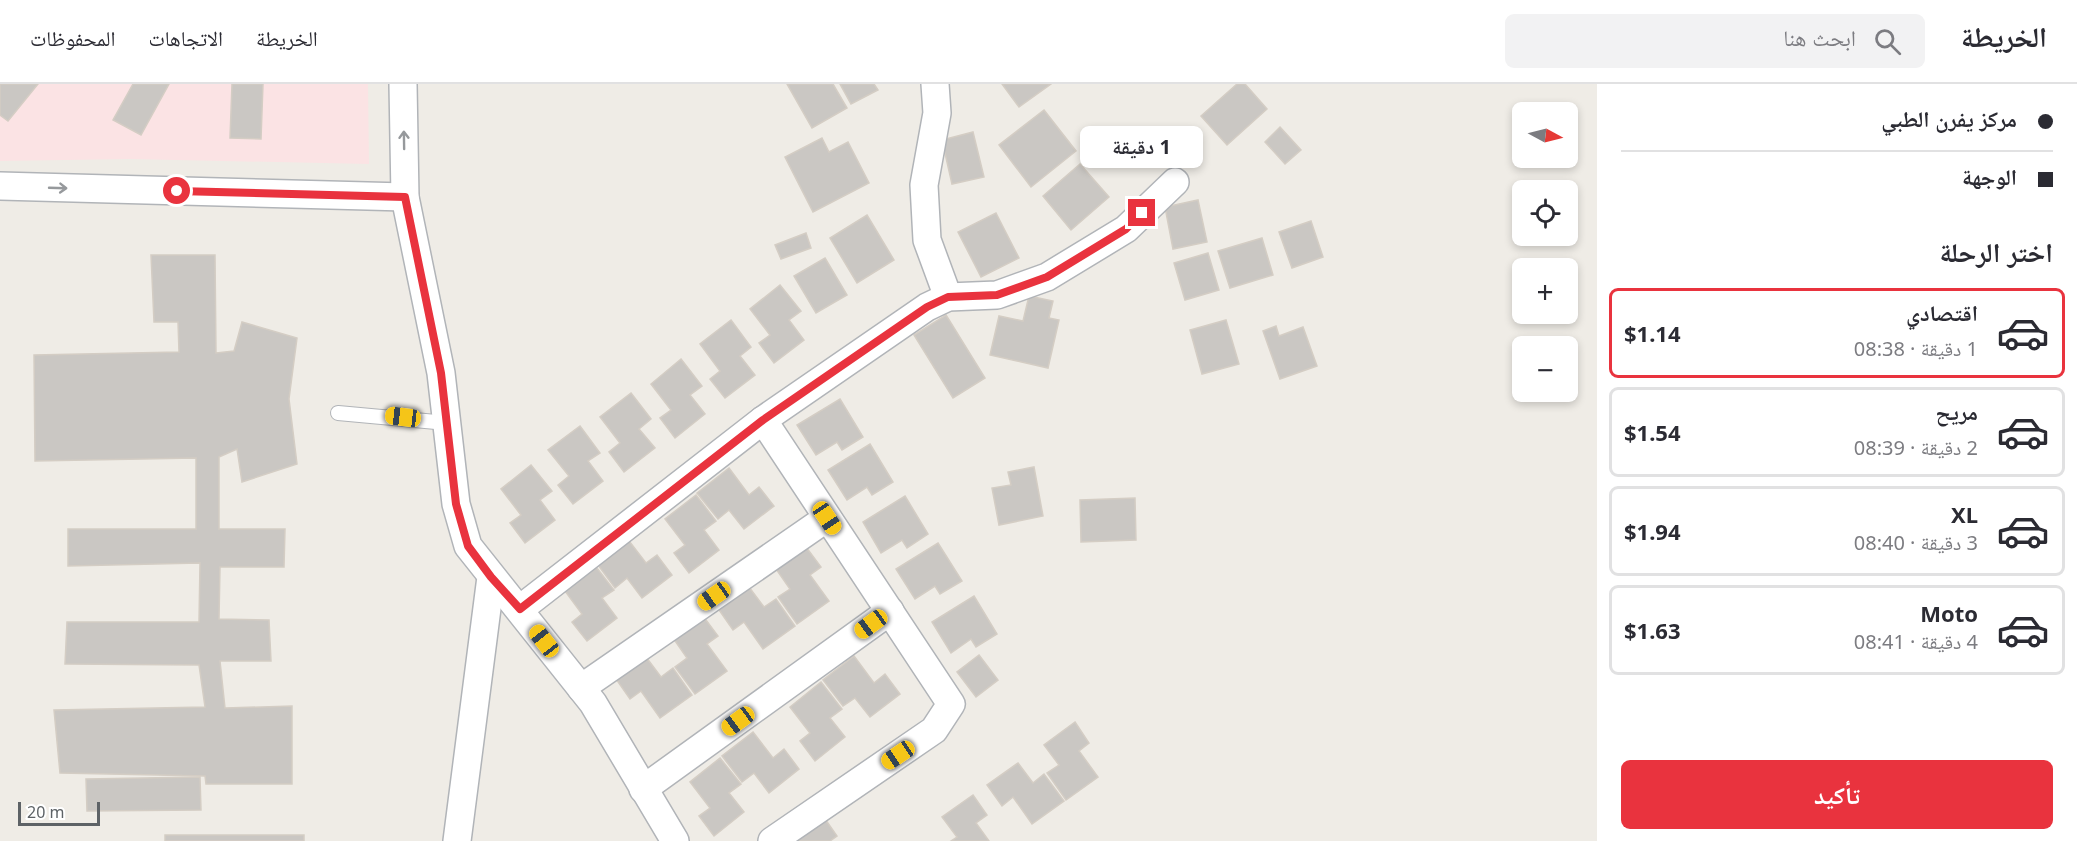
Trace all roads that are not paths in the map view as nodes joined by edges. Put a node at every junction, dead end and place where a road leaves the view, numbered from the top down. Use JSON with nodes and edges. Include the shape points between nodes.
{"nodes":[{"id":1,"x":403,"y":84,"type":"edge"},
{"id":2,"x":935,"y":84,"type":"edge"},
{"id":3,"x":1175,"y":182,"type":"dead end"},
{"id":4,"x":0,"y":186,"type":"edge"},
{"id":5,"x":405,"y":197,"type":"junction"},
{"id":6,"x":948,"y":297,"type":"junction"},
{"id":7,"x":338,"y":413,"type":"dead end"},
{"id":8,"x":763,"y":420,"type":"junction"},
{"id":9,"x":447,"y":423,"type":"junction"},
{"id":10,"x":827,"y":518,"type":"junction"},
{"id":11,"x":491,"y":577,"type":"junction"},
{"id":12,"x":520,"y":609,"type":"junction"},
{"id":13,"x":890,"y":611,"type":"junction"},
{"id":14,"x":581,"y":688,"type":"junction"},
{"id":15,"x":643,"y":789,"type":"junction"},
{"id":16,"x":457,"y":841,"type":"edge"},
{"id":17,"x":675,"y":841,"type":"edge"},
{"id":18,"x":772,"y":841,"type":"edge"}],
"edges":[{"from":5,"to":1,"type":"street","one_way":true},
{"from":2,"to":6,"type":"street","via":[[937,113],[924,185],[927,240]]},
{"from":3,"to":6,"type":"street","via":[[1126,229],[1047,277],[997,295]]},
{"from":4,"to":5,"type":"street","one_way":true},
{"from":5,"to":9,"type":"street","via":[[441,373]]},
{"from":6,"to":8,"type":"street","via":[[927,307]]},
{"from":7,"to":9,"type":"lane"},
{"from":8,"to":10,"type":"street"},
{"from":8,"to":12,"type":"street"},
{"from":9,"to":11,"type":"street","via":[[456,504],[468,546]]},
{"from":10,"to":13,"type":"street"},
{"from":10,"to":14,"type":"street"},
{"from":11,"to":12,"type":"street"},
{"from":11,"to":16,"type":"street"},
{"from":12,"to":14,"type":"street"},
{"from":13,"to":15,"type":"street"},
{"from":13,"to":18,"type":"street","via":[[951,704],[934,730]]},
{"from":14,"to":15,"type":"street"},
{"from":15,"to":17,"type":"street"}]}
